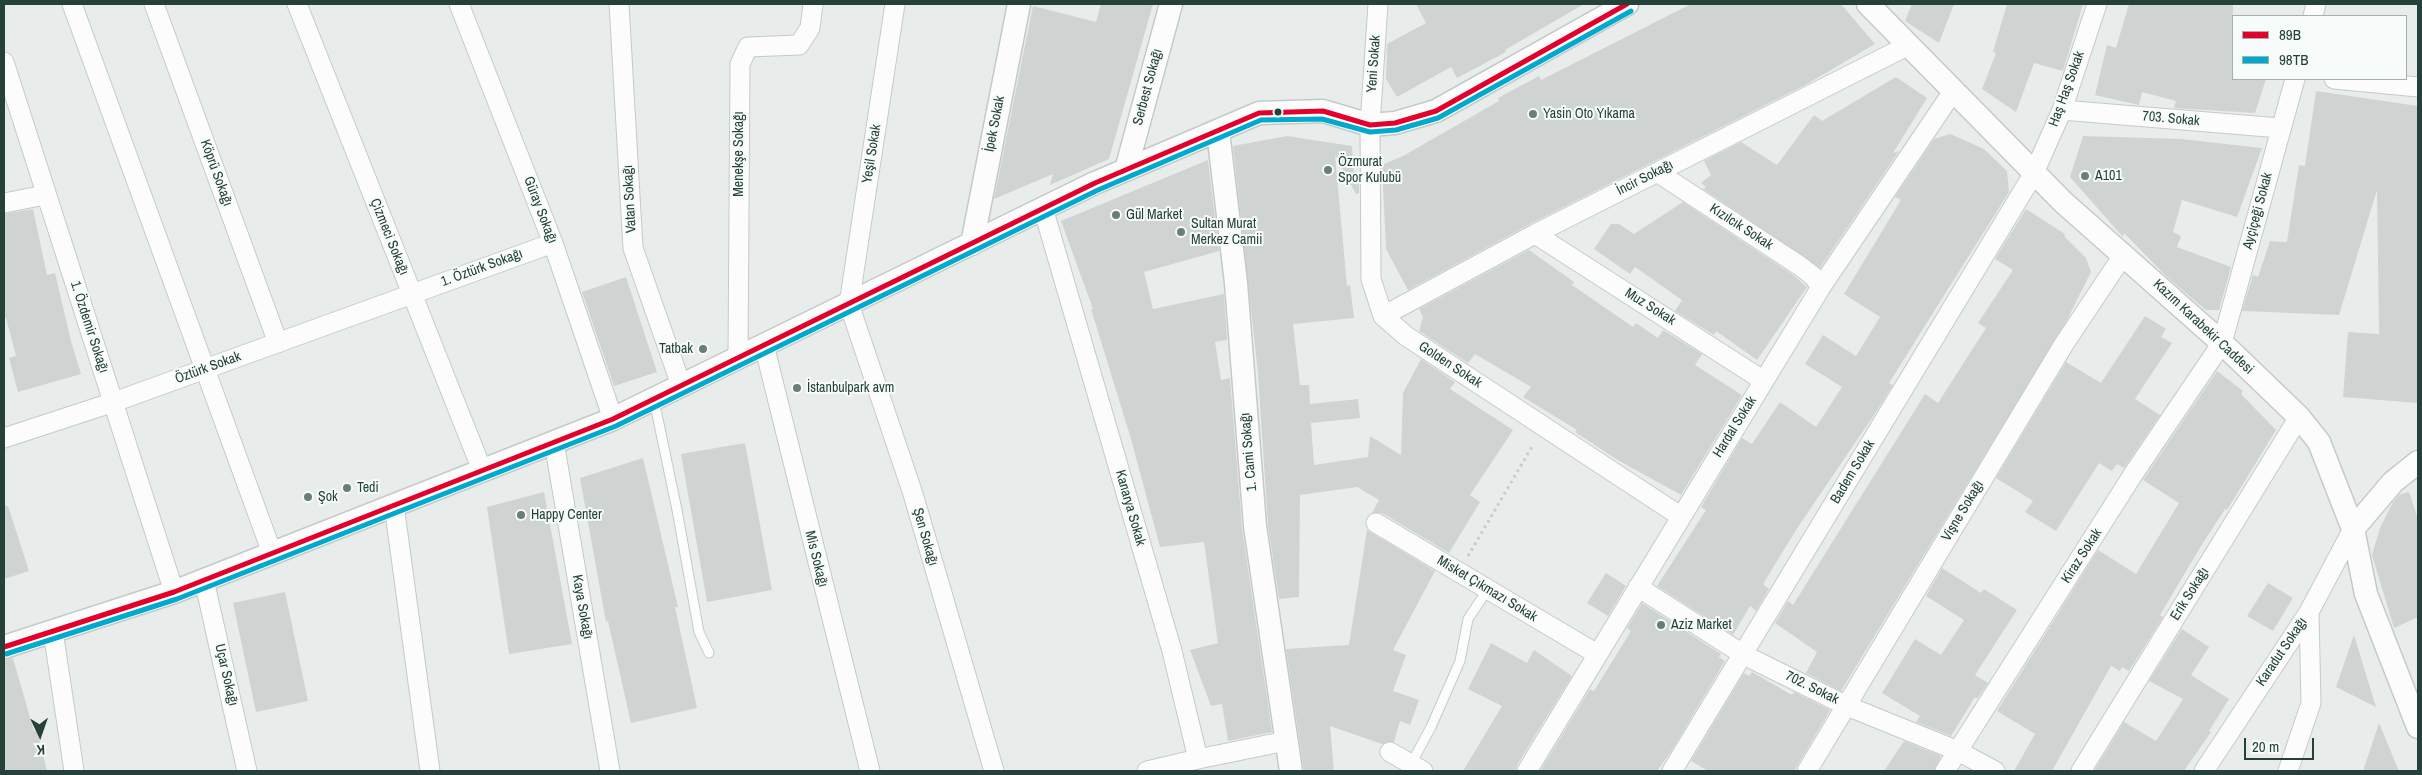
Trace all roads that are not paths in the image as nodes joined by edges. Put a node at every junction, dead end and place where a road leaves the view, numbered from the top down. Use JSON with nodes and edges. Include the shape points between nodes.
{"nodes":[{"id":1,"x":72,"y":4,"type":"edge"},
{"id":2,"x":154,"y":4,"type":"edge"},
{"id":3,"x":297,"y":4,"type":"edge"},
{"id":4,"x":459,"y":4,"type":"edge"},
{"id":5,"x":619,"y":4,"type":"edge"},
{"id":6,"x":814,"y":4,"type":"edge"},
{"id":7,"x":895,"y":4,"type":"edge"},
{"id":8,"x":1019,"y":4,"type":"edge"},
{"id":9,"x":1171,"y":4,"type":"edge"},
{"id":10,"x":1378,"y":4,"type":"edge"},
{"id":11,"x":1627,"y":4,"type":"edge"},
{"id":12,"x":2097,"y":4,"type":"edge"},
{"id":13,"x":1879,"y":9,"type":"edge"},
{"id":14,"x":1909,"y":45,"type":"junction"},
{"id":15,"x":5,"y":69,"type":"edge"},
{"id":16,"x":2295,"y":80,"type":"edge"},
{"id":17,"x":2344,"y":80,"type":"edge"},
{"id":18,"x":2418,"y":87,"type":"edge"},
{"id":19,"x":1954,"y":90,"type":"junction"},
{"id":20,"x":2062,"y":110,"type":"junction"},
{"id":21,"x":1370,"y":125,"type":"junction"},
{"id":22,"x":2280,"y":128,"type":"junction"},
{"id":23,"x":1218,"y":131,"type":"junction"},
{"id":24,"x":1126,"y":170,"type":"junction"},
{"id":25,"x":1656,"y":172,"type":"junction"},
{"id":26,"x":2034,"y":173,"type":"junction"},
{"id":27,"x":45,"y":195,"type":"junction"},
{"id":28,"x":4,"y":203,"type":"edge"},
{"id":29,"x":1044,"y":208,"type":"junction"},
{"id":30,"x":1535,"y":234,"type":"junction"},
{"id":31,"x":553,"y":243,"type":"junction"},
{"id":32,"x":972,"y":244,"type":"junction"},
{"id":33,"x":2124,"y":254,"type":"junction"},
{"id":34,"x":1821,"y":287,"type":"junction"},
{"id":35,"x":412,"y":294,"type":"junction"},
{"id":36,"x":849,"y":304,"type":"junction"},
{"id":37,"x":1383,"y":316,"type":"junction"},
{"id":38,"x":278,"y":343,"type":"junction"},
{"id":39,"x":2222,"y":343,"type":"junction"},
{"id":40,"x":764,"y":346,"type":"junction"},
{"id":41,"x":738,"y":358,"type":"junction"},
{"id":42,"x":205,"y":369,"type":"junction"},
{"id":43,"x":1764,"y":381,"type":"junction"},
{"id":44,"x":681,"y":386,"type":"junction"},
{"id":45,"x":654,"y":399,"type":"junction"},
{"id":46,"x":114,"y":402,"type":"junction"},
{"id":47,"x":2299,"y":417,"type":"junction"},
{"id":48,"x":613,"y":418,"type":"junction"},
{"id":49,"x":4,"y":438,"type":"edge"},
{"id":50,"x":554,"y":442,"type":"junction"},
{"id":51,"x":2418,"y":462,"type":"edge"},
{"id":52,"x":482,"y":470,"type":"junction"},
{"id":53,"x":394,"y":505,"type":"junction"},
{"id":54,"x":1680,"y":516,"type":"junction"},
{"id":55,"x":1376,"y":523,"type":"dead end"},
{"id":56,"x":2353,"y":529,"type":"junction"},
{"id":57,"x":272,"y":554,"type":"junction"},
{"id":58,"x":204,"y":580,"type":"junction"},
{"id":59,"x":1638,"y":587,"type":"junction"},
{"id":60,"x":1488,"y":590,"type":"junction"},
{"id":61,"x":174,"y":592,"type":"junction"},
{"id":62,"x":2309,"y":612,"type":"junction"},
{"id":63,"x":53,"y":631,"type":"junction"},
{"id":64,"x":4,"y":647,"type":"edge"},
{"id":65,"x":709,"y":653,"type":"dead end"},
{"id":66,"x":1597,"y":654,"type":"junction"},
{"id":67,"x":1744,"y":655,"type":"junction"},
{"id":68,"x":1847,"y":706,"type":"junction"},
{"id":69,"x":2418,"y":727,"type":"edge"},
{"id":70,"x":1286,"y":741,"type":"junction"},
{"id":71,"x":1958,"y":751,"type":"junction"},
{"id":72,"x":1390,"y":752,"type":"dead end"},
{"id":73,"x":1198,"y":759,"type":"junction"},
{"id":74,"x":1417,"y":768,"type":"edge"},
{"id":75,"x":74,"y":771,"type":"edge"},
{"id":76,"x":247,"y":771,"type":"edge"},
{"id":77,"x":430,"y":771,"type":"edge"},
{"id":78,"x":610,"y":771,"type":"edge"},
{"id":79,"x":870,"y":771,"type":"edge"},
{"id":80,"x":994,"y":771,"type":"edge"},
{"id":81,"x":1147,"y":771,"type":"edge"},
{"id":82,"x":1291,"y":771,"type":"edge"},
{"id":83,"x":1526,"y":771,"type":"edge"},
{"id":84,"x":1672,"y":771,"type":"edge"},
{"id":85,"x":1807,"y":771,"type":"edge"},
{"id":86,"x":1946,"y":771,"type":"edge"},
{"id":87,"x":1995,"y":771,"type":"edge"},
{"id":88,"x":2081,"y":771,"type":"edge"},
{"id":89,"x":2204,"y":771,"type":"edge"},
{"id":90,"x":2288,"y":771,"type":"edge"}],
"edges":[{"from":1,"to":42,"type":"street"},
{"from":2,"to":38,"type":"street","name":"Köprü Sokağı"},
{"from":3,"to":35,"type":"street","name":"Çizmeci Sokağı"},
{"from":4,"to":31,"type":"street","name":"Güray Sokağı"},
{"from":5,"to":44,"type":"street","name":"Vatan Sokağı","via":[[633,248]]},
{"from":6,"to":41,"type":"street","name":"Menekşe Sokağı","via":[[810,28],[799,45],[748,47],[740,64]]},
{"from":7,"to":36,"type":"street","name":"Yeşil Sokak"},
{"from":8,"to":32,"type":"street","name":"İpek Sokak"},
{"from":9,"to":24,"type":"street","name":"Serbest Sokağı"},
{"from":10,"to":21,"type":"street","name":"Yeni Sokak"},
{"from":11,"to":21,"type":"street","via":[[1436,111],[1395,124]]},
{"from":12,"to":20,"type":"street","name":"Haş Haş Sokak"},
{"from":13,"to":14,"type":"street","name":"Kazım Karabekir Caddesi"},
{"from":14,"to":19,"type":"street","name":"Kazım Karabekir Caddesi"},
{"from":14,"to":25,"type":"street","name":"İncir Sokağı"},
{"from":15,"to":27,"type":"street","name":"1. Özdemir Sokağı"},
{"from":16,"to":22,"type":"street","name":"Ayçiçeği Sokak"},
{"from":17,"to":18,"type":"street"},
{"from":19,"to":26,"type":"street","name":"Kazım Karabekir Caddesi"},
{"from":19,"to":34,"type":"street","name":"Hardal Sokak"},
{"from":20,"to":22,"type":"street","name":"703. Sokak"},
{"from":20,"to":26,"type":"street","name":"Haş Haş Sokak"},
{"from":21,"to":23,"type":"street","via":[[1323,111],[1260,113]]},
{"from":21,"to":37,"type":"street","via":[[1371,279]]},
{"from":22,"to":39,"type":"street","name":"Ayçiçeği Sokak"},
{"from":23,"to":24,"type":"street"},
{"from":23,"to":70,"type":"street","name":"1. Cami Sokağı","via":[[1236,283],[1255,526]]},
{"from":24,"to":29,"type":"street"},
{"from":25,"to":30,"type":"street","name":"İncir Sokağı"},
{"from":25,"to":34,"type":"street","name":"Kızılcık Sokak","via":[[1800,266]]},
{"from":26,"to":33,"type":"street","name":"Kazım Karabekir Caddesi"},
{"from":26,"to":67,"type":"street","name":"Badem Sokak"},
{"from":27,"to":28,"type":"street"},
{"from":27,"to":46,"type":"street","name":"1. Özdemir Sokağı"},
{"from":29,"to":32,"type":"street"},
{"from":29,"to":73,"type":"street","name":"Kanarya Sokak","via":[[1172,651]]},
{"from":30,"to":37,"type":"street","name":"İncir Sokağı"},
{"from":30,"to":43,"type":"street","name":"Muz Sokak"},
{"from":31,"to":35,"type":"street","name":"1. Öztürk Sokağı"},
{"from":31,"to":48,"type":"street","name":"Güray Sokağı"},
{"from":32,"to":36,"type":"street"},
{"from":33,"to":39,"type":"street","name":"Kazım Karabekir Caddesi"},
{"from":33,"to":68,"type":"street","name":"Vişne Sokağı","via":[[2064,344]]},
{"from":34,"to":43,"type":"street","name":"Hardal Sokak"},
{"from":35,"to":38,"type":"street","name":"Öztürk Sokak"},
{"from":35,"to":52,"type":"street","name":"Çizmeci Sokağı"},
{"from":36,"to":40,"type":"street"},
{"from":36,"to":80,"type":"street","name":"Şen Sokağı","via":[[913,494]]},
{"from":37,"to":54,"type":"street","name":"Golden Sokak","via":[[1406,336]]},
{"from":38,"to":42,"type":"street","name":"Öztürk Sokak"},
{"from":39,"to":47,"type":"street","name":"Kazım Karabekir Caddesi"},
{"from":39,"to":71,"type":"street","name":"Kiraz Sokak","via":[[2134,473]]},
{"from":40,"to":41,"type":"street"},
{"from":40,"to":79,"type":"street","name":"Mis Sokağı"},
{"from":41,"to":44,"type":"street"},
{"from":42,"to":46,"type":"street","name":"Öztürk Sokak"},
{"from":42,"to":57,"type":"street"},
{"from":43,"to":54,"type":"street","name":"Hardal Sokak"},
{"from":44,"to":45,"type":"street"},
{"from":45,"to":48,"type":"street"},
{"from":45,"to":65,"type":"lane","via":[[699,632]]},
{"from":46,"to":49,"type":"street","name":"Öztürk Sokak"},
{"from":46,"to":61,"type":"street","name":"1. Özdemir Sokağı"},
{"from":47,"to":56,"type":"street","name":"Kazım Karabekir Caddesi","via":[[2319,442]]},
{"from":47,"to":88,"type":"street","name":"Erik Sokağı"},
{"from":48,"to":50,"type":"street"},
{"from":50,"to":52,"type":"street"},
{"from":50,"to":78,"type":"street","name":"Kaya Sokağı"},
{"from":51,"to":56,"type":"street","via":[[2394,482]]},
{"from":52,"to":53,"type":"street"},
{"from":53,"to":57,"type":"street"},
{"from":53,"to":77,"type":"street"},
{"from":54,"to":59,"type":"street","name":"Hardal Sokak"},
{"from":55,"to":60,"type":"street","name":"Misket Çıkmazı Sokak"},
{"from":56,"to":62,"type":"street","name":"Karadut Sokağı"},
{"from":56,"to":69,"type":"street","name":"Kazım Karabekir Caddesi","via":[[2366,594]]},
{"from":57,"to":58,"type":"street"},
{"from":58,"to":61,"type":"street"},
{"from":58,"to":76,"type":"street","name":"Uçar Sokağı"},
{"from":59,"to":66,"type":"street","name":"Hardal Sokak"},
{"from":59,"to":67,"type":"street","name":"702. Sokak"},
{"from":60,"to":66,"type":"street","name":"Misket Çıkmazı Sokak"},
{"from":60,"to":74,"type":"lane","via":[[1468,619],[1460,661]]},
{"from":61,"to":63,"type":"street"},
{"from":62,"to":89,"type":"street","name":"Karadut Sokağı"},
{"from":62,"to":90,"type":"street","via":[[2311,703]]},
{"from":63,"to":64,"type":"street"},
{"from":63,"to":75,"type":"street"},
{"from":66,"to":83,"type":"street","name":"Hardal Sokak"},
{"from":67,"to":68,"type":"street","name":"702. Sokak"},
{"from":67,"to":84,"type":"street","name":"Badem Sokak"},
{"from":68,"to":71,"type":"street","name":"702. Sokak"},
{"from":68,"to":85,"type":"street","name":"Vişne Sokağı"},
{"from":70,"to":73,"type":"street"},
{"from":70,"to":82,"type":"street","name":"1. Cami Sokağı"},
{"from":71,"to":86,"type":"street","name":"Kiraz Sokak"},
{"from":71,"to":87,"type":"street","name":"702. Sokak"},
{"from":72,"to":74,"type":"street"},
{"from":73,"to":81,"type":"street"}]}
